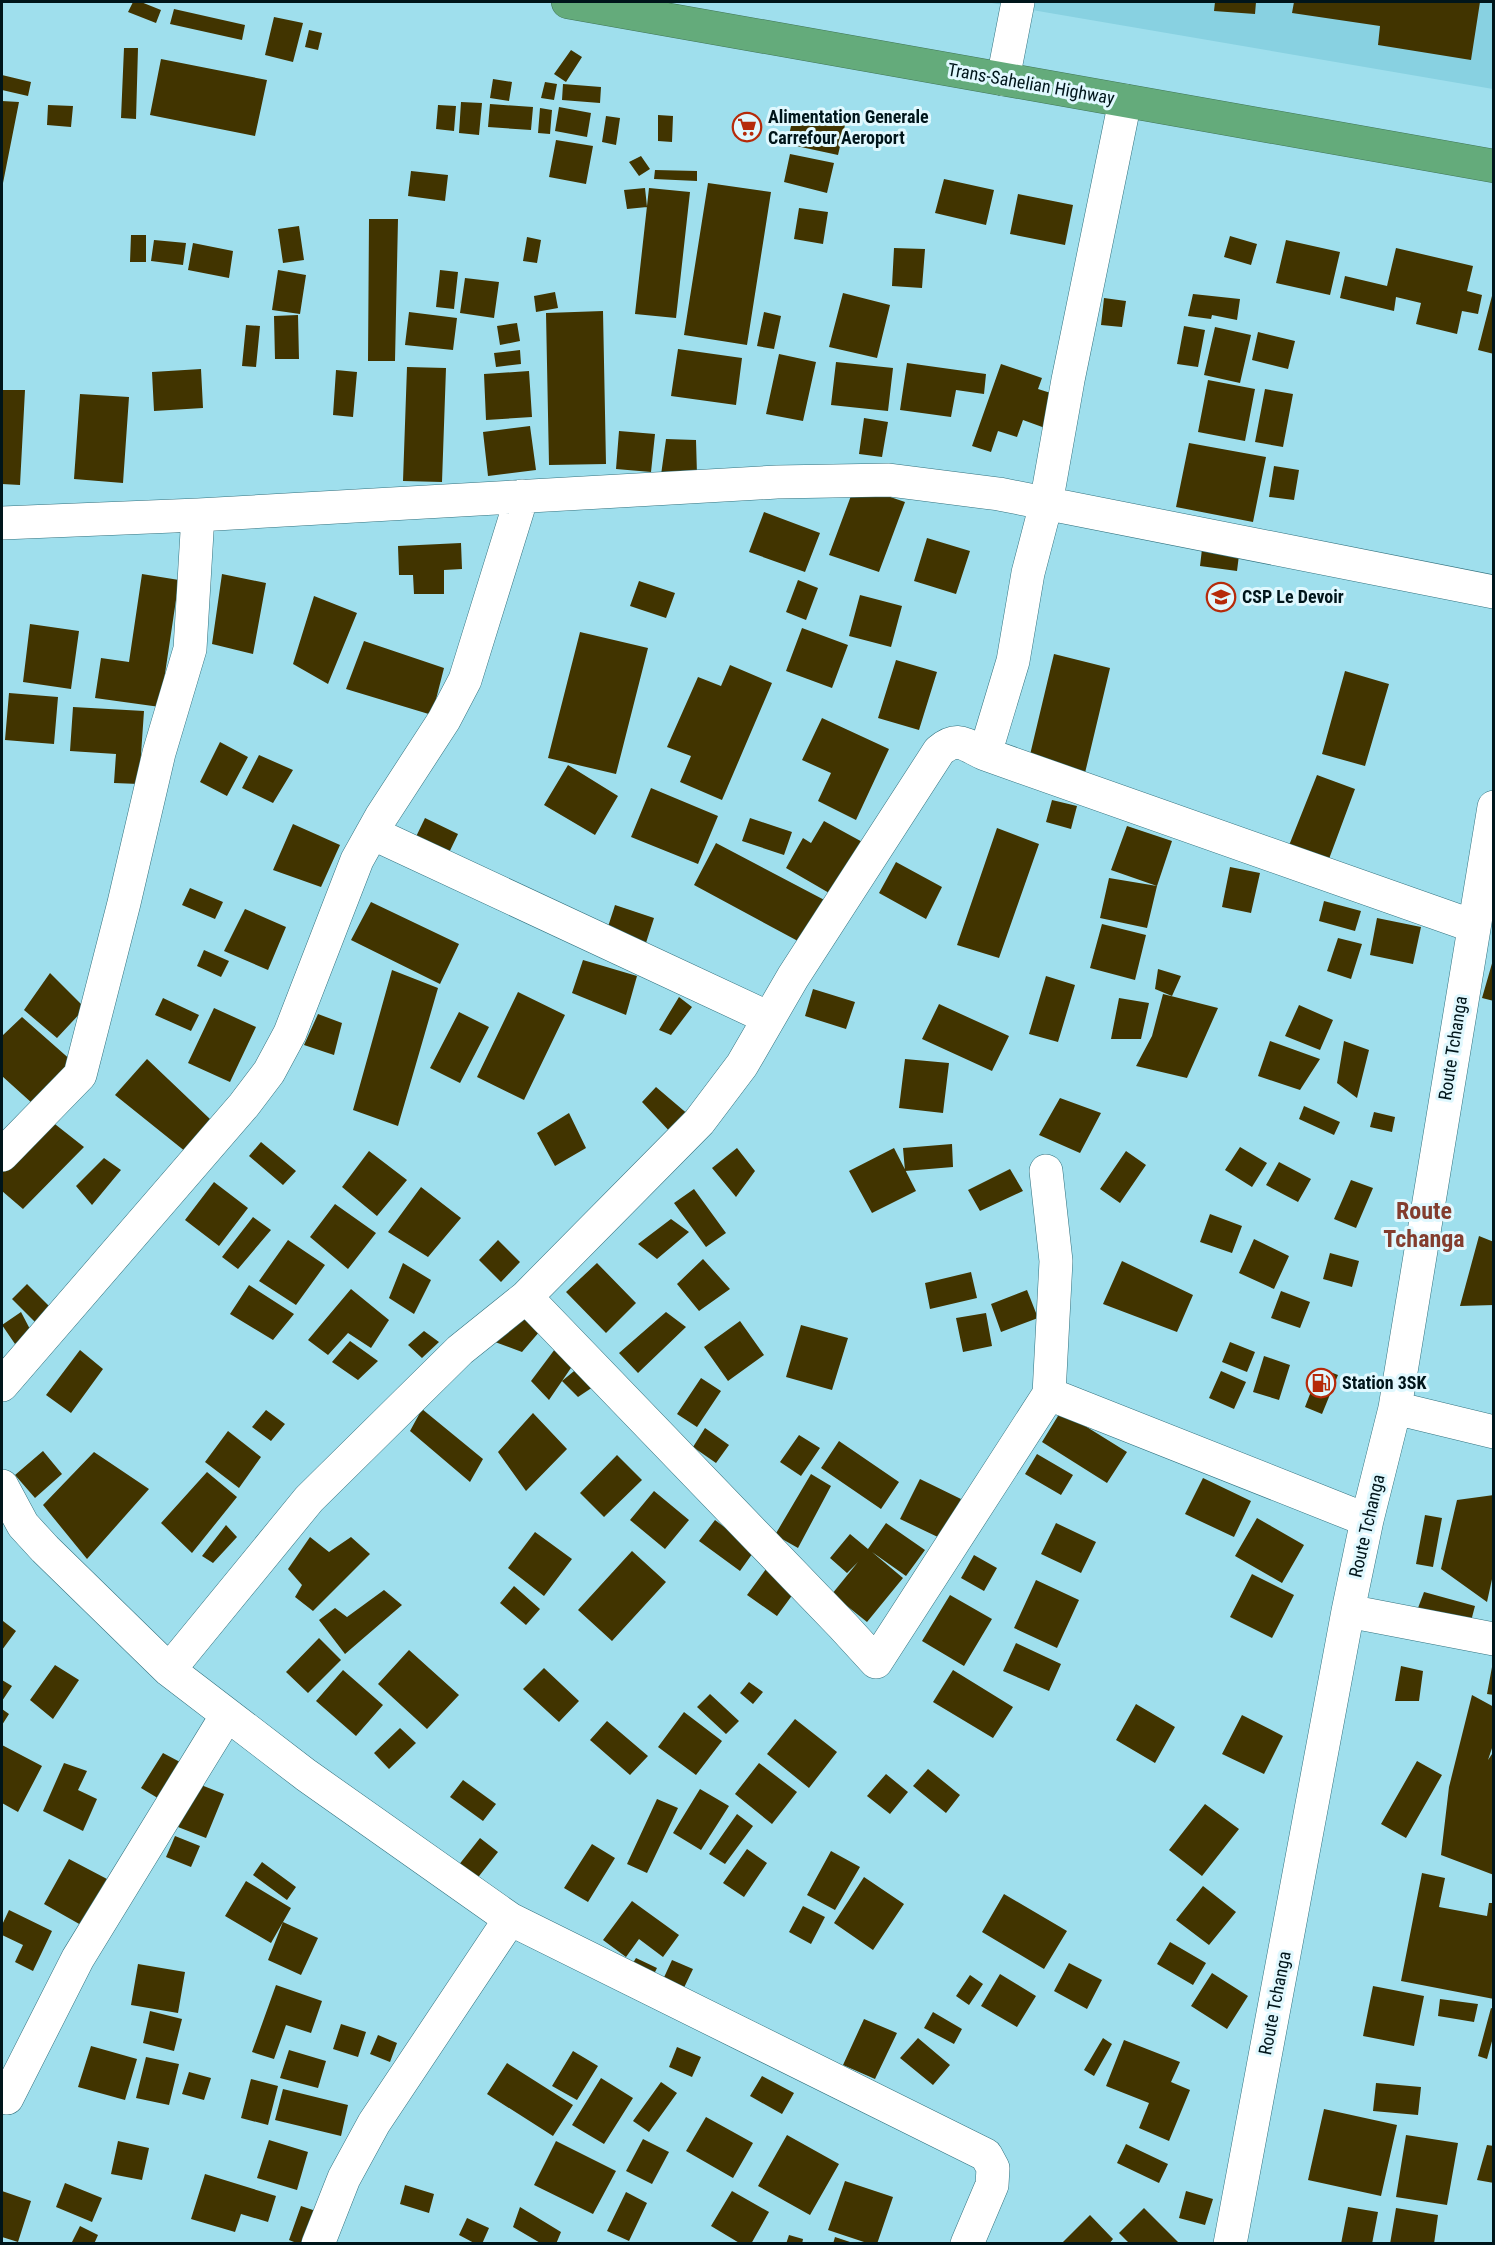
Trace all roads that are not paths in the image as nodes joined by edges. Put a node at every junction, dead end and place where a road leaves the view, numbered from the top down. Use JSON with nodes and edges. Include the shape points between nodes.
{"nodes":[{"id":1,"x":568,"y":2,"type":"edge"},
{"id":2,"x":1018,"y":2,"type":"edge"},
{"id":3,"x":1003,"y":79,"type":"junction"},
{"id":4,"x":1125,"y":100,"type":"junction"},
{"id":5,"x":1494,"y":166,"type":"edge"},
{"id":6,"x":522,"y":496,"type":"junction"},
{"id":7,"x":1046,"y":504,"type":"junction"},
{"id":8,"x":198,"y":515,"type":"junction"},
{"id":9,"x":2,"y":523,"type":"edge"},
{"id":10,"x":1494,"y":592,"type":"edge"},
{"id":11,"x":985,"y":754,"type":"junction"},
{"id":12,"x":1494,"y":807,"type":"edge"},
{"id":13,"x":372,"y":833,"type":"junction"},
{"id":14,"x":1473,"y":926,"type":"junction"},
{"id":15,"x":769,"y":1018,"type":"junction"},
{"id":16,"x":2,"y":1155,"type":"edge"},
{"id":17,"x":1046,"y":1171,"type":"dead end"},
{"id":18,"x":526,"y":1297,"type":"junction"},
{"id":19,"x":2,"y":1385,"type":"edge"},
{"id":20,"x":1049,"y":1394,"type":"junction"},
{"id":21,"x":1395,"y":1408,"type":"junction"},
{"id":22,"x":1494,"y":1432,"type":"edge"},
{"id":23,"x":2,"y":1486,"type":"edge"},
{"id":24,"x":1367,"y":1520,"type":"junction"},
{"id":25,"x":1348,"y":1611,"type":"junction"},
{"id":26,"x":1494,"y":1639,"type":"edge"},
{"id":27,"x":169,"y":1670,"type":"junction"},
{"id":28,"x":227,"y":1715,"type":"junction"},
{"id":29,"x":510,"y":1919,"type":"junction"},
{"id":30,"x":7,"y":2098,"type":"dead end"},
{"id":31,"x":318,"y":2244,"type":"edge"},
{"id":32,"x":967,"y":2244,"type":"edge"},
{"id":33,"x":1230,"y":2244,"type":"edge"}],
"edges":[{"from":1,"to":3,"type":"highway","name":"Trans-Sahelian Highway"},
{"from":2,"to":3,"type":"street"},
{"from":3,"to":4,"type":"highway","name":"Trans-Sahelian Highway"},
{"from":4,"to":5,"type":"highway","name":"Trans-Sahelian Highway"},
{"from":4,"to":7,"type":"street"},
{"from":6,"to":7,"type":"street","via":[[889,480]]},
{"from":6,"to":8,"type":"street"},
{"from":6,"to":13,"type":"street","via":[[465,680]]},
{"from":7,"to":10,"type":"street"},
{"from":7,"to":11,"type":"street","via":[[1028,573],[1013,661]]},
{"from":8,"to":9,"type":"street"},
{"from":8,"to":16,"type":"street","via":[[190,649],[159,753],[80,1075]]},
{"from":11,"to":14,"type":"street"},
{"from":11,"to":15,"type":"street","via":[[957,742],[939,751]]},
{"from":12,"to":14,"type":"street","name":"Route Tchanga"},
{"from":13,"to":15,"type":"street"},
{"from":13,"to":19,"type":"street","via":[[357,860],[290,1033],[269,1072],[244,1106]]},
{"from":14,"to":21,"type":"street","name":"Route Tchanga"},
{"from":15,"to":18,"type":"street","via":[[742,1065],[699,1122]]},
{"from":17,"to":20,"type":"street","via":[[1056,1261]]},
{"from":18,"to":20,"type":"street","via":[[876,1662]]},
{"from":18,"to":27,"type":"street","via":[[460,1350],[309,1499]]},
{"from":20,"to":24,"type":"street"},
{"from":21,"to":22,"type":"street"},
{"from":21,"to":24,"type":"street","name":"Route Tchanga"},
{"from":23,"to":27,"type":"street","via":[[23,1525]]},
{"from":24,"to":25,"type":"street","name":"Route Tchanga"},
{"from":25,"to":26,"type":"street"},
{"from":25,"to":33,"type":"street","name":"Route Tchanga"},
{"from":27,"to":28,"type":"street"},
{"from":28,"to":29,"type":"street"},
{"from":28,"to":30,"type":"street","via":[[78,1958]]},
{"from":29,"to":31,"type":"street","via":[[374,2123],[344,2178]]},
{"from":29,"to":32,"type":"street","via":[[986,2155],[993,2168],[992,2185]]}]}
